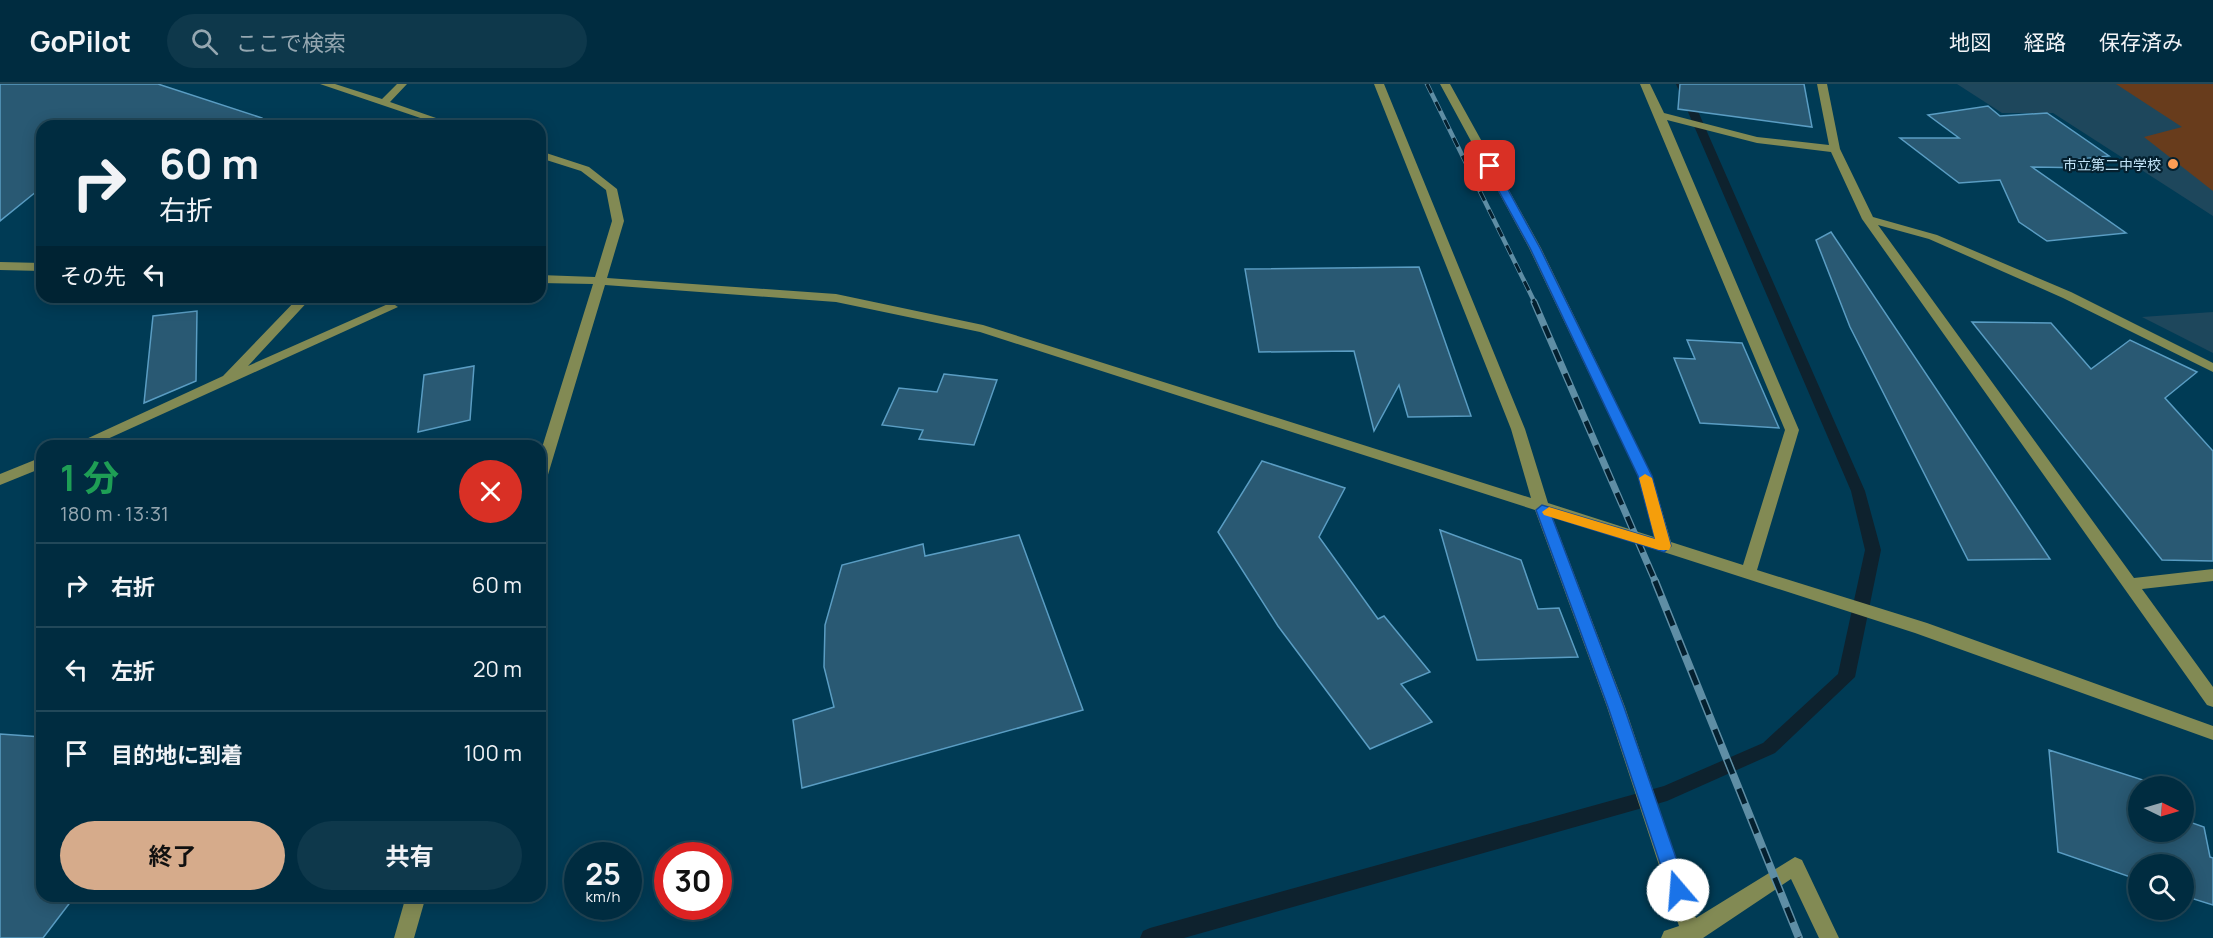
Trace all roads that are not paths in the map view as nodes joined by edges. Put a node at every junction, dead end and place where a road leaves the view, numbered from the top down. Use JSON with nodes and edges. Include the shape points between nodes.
{"nodes":[{"id":1,"x":325,"y":84,"type":"edge"},
{"id":2,"x":402,"y":84,"type":"edge"},
{"id":3,"x":1379,"y":84,"type":"edge"},
{"id":4,"x":1445,"y":84,"type":"edge"},
{"id":5,"x":1645,"y":84,"type":"edge"},
{"id":6,"x":1822,"y":84,"type":"edge"},
{"id":7,"x":384,"y":103,"type":"junction"},
{"id":8,"x":1659,"y":114,"type":"junction"},
{"id":9,"x":436,"y":120,"type":"edge"},
{"id":10,"x":1835,"y":149,"type":"junction"},
{"id":11,"x":546,"y":156,"type":"edge"},
{"id":12,"x":1868,"y":219,"type":"junction"},
{"id":13,"x":0,"y":266,"type":"edge"},
{"id":14,"x":36,"y":267,"type":"edge"},
{"id":15,"x":546,"y":279,"type":"edge"},
{"id":16,"x":598,"y":281,"type":"junction"},
{"id":17,"x":300,"y":303,"type":"edge"},
{"id":18,"x":392,"y":307,"type":"dead end"},
{"id":19,"x":2213,"y":368,"type":"edge"},
{"id":20,"x":228,"y":379,"type":"junction"},
{"id":21,"x":91,"y":440,"type":"edge"},
{"id":22,"x":546,"y":458,"type":"edge"},
{"id":23,"x":36,"y":465,"type":"edge"},
{"id":24,"x":0,"y":480,"type":"edge"},
{"id":25,"x":1542,"y":510,"type":"junction"},
{"id":26,"x":1664,"y":546,"type":"junction"},
{"id":27,"x":1748,"y":574,"type":"junction"},
{"id":28,"x":2213,"y":575,"type":"edge"},
{"id":29,"x":2129,"y":584,"type":"junction"},
{"id":30,"x":2213,"y":700,"type":"edge"},
{"id":31,"x":2213,"y":733,"type":"edge"},
{"id":32,"x":414,"y":902,"type":"edge"},
{"id":33,"x":1692,"y":935,"type":"edge"},
{"id":34,"x":404,"y":938,"type":"edge"},
{"id":35,"x":1671,"y":938,"type":"edge"},
{"id":36,"x":1828,"y":938,"type":"edge"}],
"edges":[{"from":1,"to":7,"type":"street"},
{"from":2,"to":7,"type":"street"},
{"from":3,"to":25,"type":"street","via":[[1518,429]]},
{"from":4,"to":26,"type":"street","via":[[1535,248],[1645,476]]},
{"from":5,"to":8,"type":"street"},
{"from":6,"to":10,"type":"street"},
{"from":7,"to":9,"type":"street"},
{"from":8,"to":10,"type":"street","via":[[1756,140]]},
{"from":8,"to":27,"type":"street","via":[[1792,430]]},
{"from":10,"to":12,"type":"street"},
{"from":11,"to":16,"type":"street","via":[[585,169],[611,189],[618,221]]},
{"from":12,"to":19,"type":"street","via":[[1933,237],[2067,295]]},
{"from":12,"to":29,"type":"street"},
{"from":13,"to":14,"type":"street"},
{"from":15,"to":16,"type":"street"},
{"from":16,"to":22,"type":"street"},
{"from":16,"to":25,"type":"street","via":[[836,298],[983,329]]},
{"from":17,"to":20,"type":"street"},
{"from":18,"to":20,"type":"street"},
{"from":20,"to":21,"type":"street"},
{"from":23,"to":24,"type":"street"},
{"from":25,"to":26,"type":"street"},
{"from":25,"to":33,"type":"street","via":[[1616,707]]},
{"from":26,"to":27,"type":"street"},
{"from":27,"to":31,"type":"street","via":[[1921,628]]},
{"from":28,"to":29,"type":"street"},
{"from":29,"to":30,"type":"street"},
{"from":32,"to":34,"type":"street"},
{"from":33,"to":35,"type":"street"},
{"from":33,"to":36,"type":"street","via":[[1795,866]]}]}
